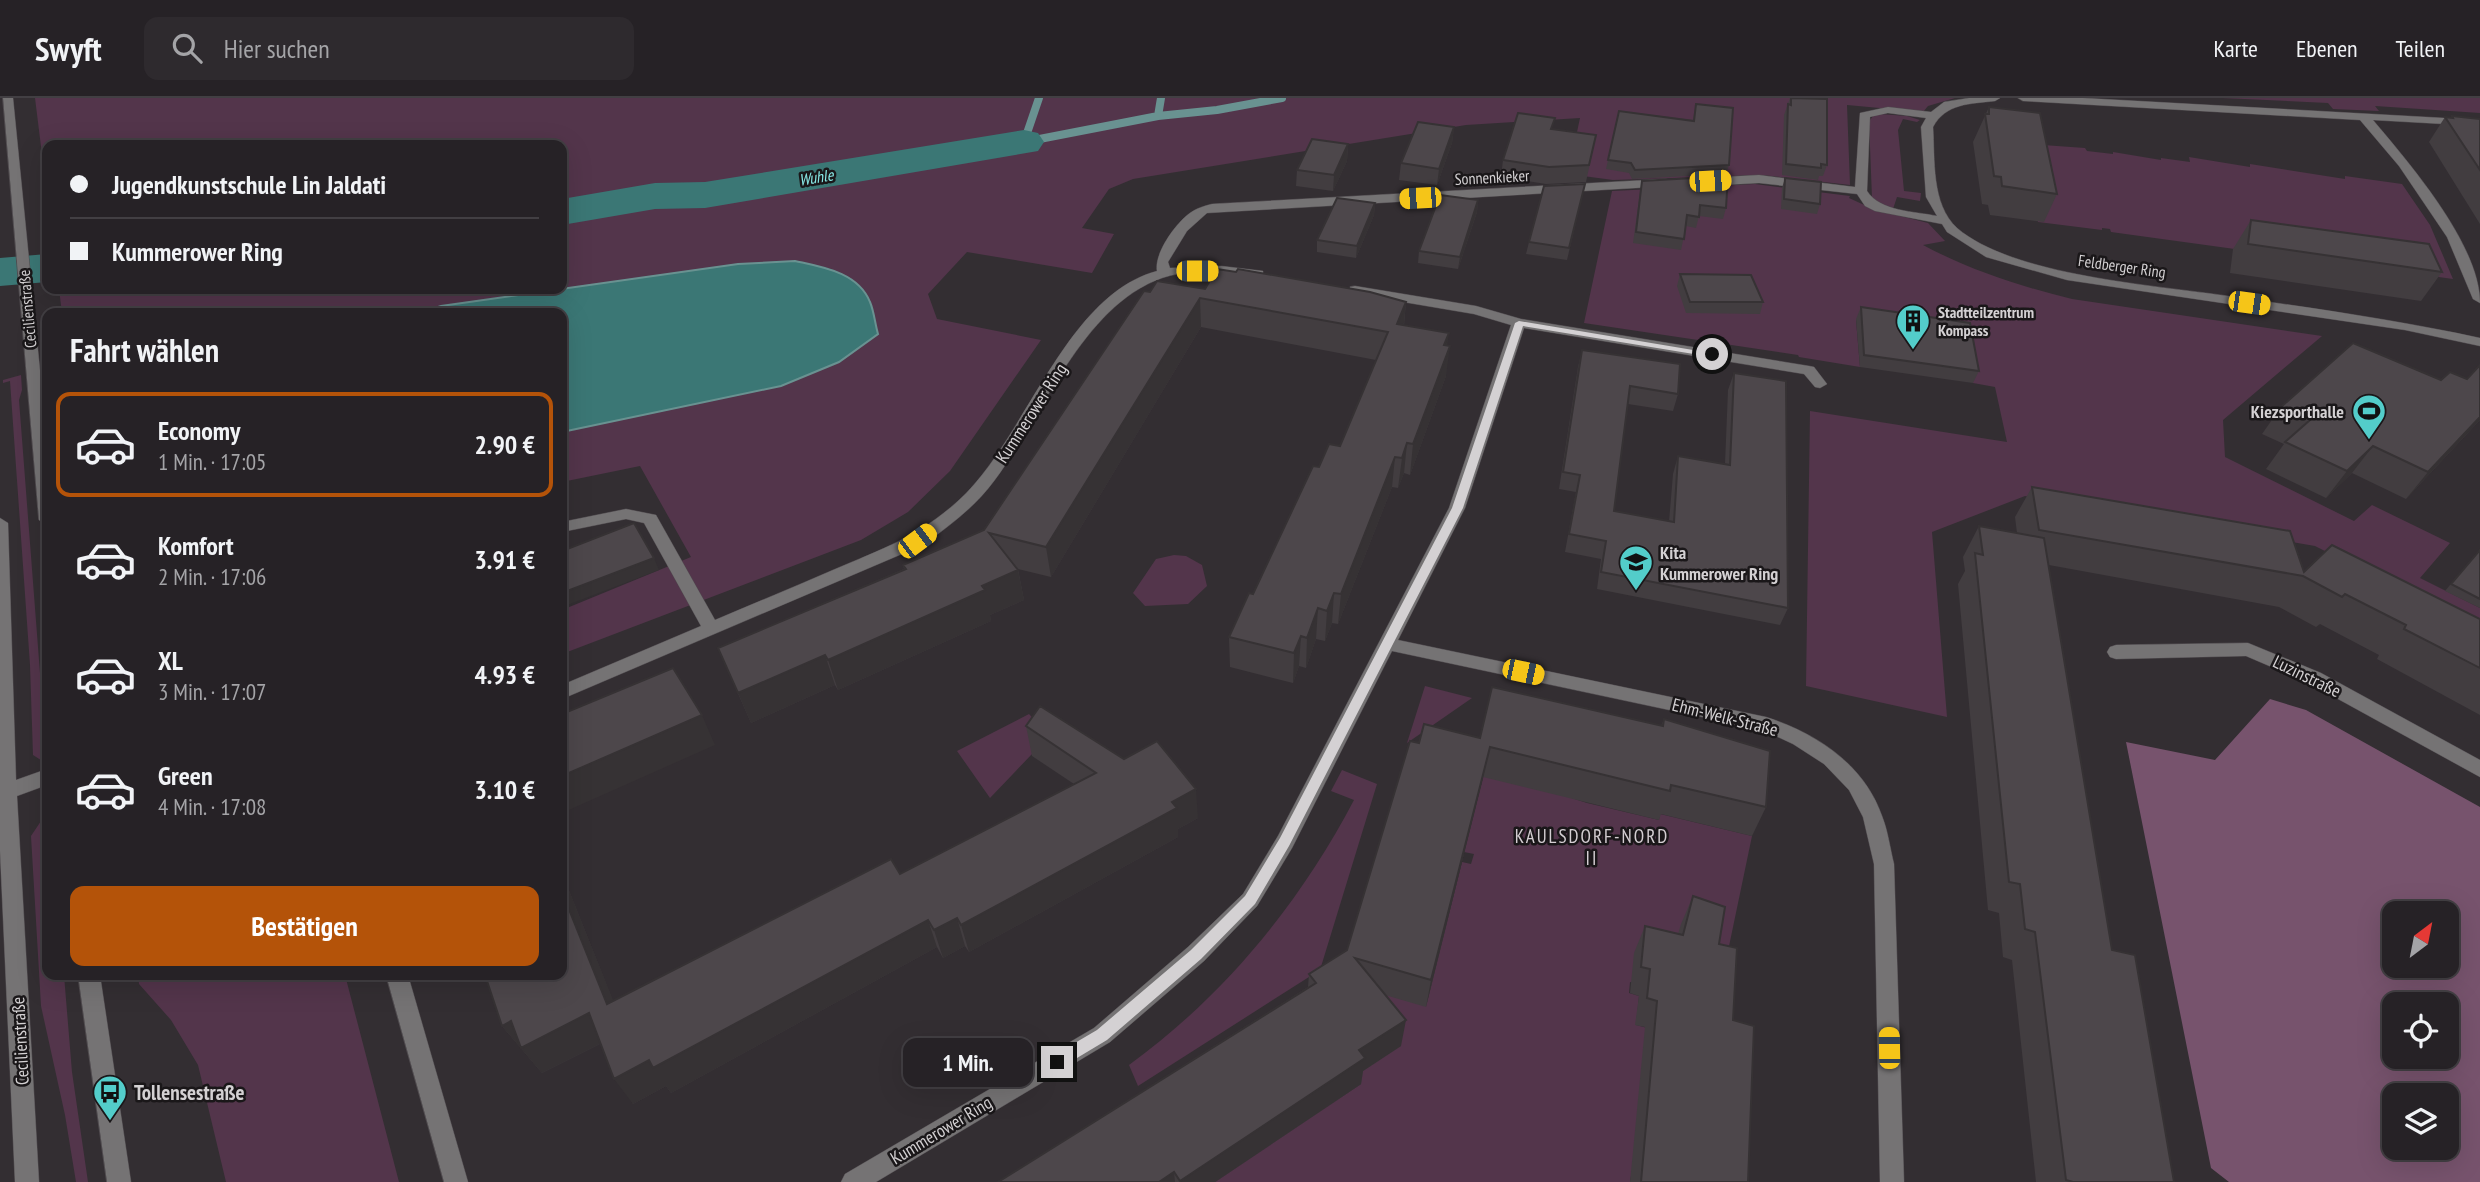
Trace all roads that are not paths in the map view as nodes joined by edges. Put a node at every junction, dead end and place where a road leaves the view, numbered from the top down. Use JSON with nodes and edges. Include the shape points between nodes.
{"nodes":[{"id":1,"x":8,"y":98,"type":"edge"},
{"id":2,"x":1995,"y":98,"type":"edge"},
{"id":3,"x":2023,"y":98,"type":"edge"},
{"id":4,"x":2363,"y":116,"type":"junction"},
{"id":5,"x":1933,"y":117,"type":"junction"},
{"id":6,"x":2480,"y":122,"type":"edge"},
{"id":7,"x":1692,"y":182,"type":"edge"},
{"id":8,"x":1678,"y":183,"type":"edge"},
{"id":9,"x":1861,"y":191,"type":"junction"},
{"id":10,"x":1945,"y":220,"type":"junction"},
{"id":11,"x":1164,"y":273,"type":"junction"},
{"id":12,"x":1271,"y":276,"type":"edge"},
{"id":13,"x":1339,"y":287,"type":"edge"},
{"id":14,"x":2480,"y":299,"type":"edge"},
{"id":15,"x":1519,"y":323,"type":"junction"},
{"id":16,"x":2480,"y":342,"type":"edge"},
{"id":17,"x":1820,"y":384,"type":"dead end"},
{"id":18,"x":42,"y":466,"type":"edge"},
{"id":19,"x":0,"y":523,"type":"edge"},
{"id":20,"x":567,"y":526,"type":"edge"},
{"id":21,"x":712,"y":629,"type":"junction"},
{"id":22,"x":1388,"y":643,"type":"junction"},
{"id":23,"x":2116,"y":652,"type":"dead end"},
{"id":24,"x":567,"y":690,"type":"edge"},
{"id":25,"x":2480,"y":769,"type":"edge"},
{"id":26,"x":42,"y":779,"type":"edge"},
{"id":27,"x":7,"y":792,"type":"junction"},
{"id":28,"x":90,"y":980,"type":"edge"},
{"id":29,"x":398,"y":980,"type":"edge"},
{"id":30,"x":27,"y":1182,"type":"edge"},
{"id":31,"x":119,"y":1182,"type":"edge"},
{"id":32,"x":456,"y":1182,"type":"edge"},
{"id":33,"x":853,"y":1182,"type":"edge"},
{"id":34,"x":1892,"y":1182,"type":"edge"}],
"edges":[{"from":1,"to":18,"type":"street","name":"Cecilienstraße"},
{"from":2,"to":5,"type":"street","via":[[1948,104]]},
{"from":3,"to":4,"type":"street"},
{"from":4,"to":6,"type":"street"},
{"from":4,"to":14,"type":"street","via":[[2453,237]]},
{"from":5,"to":9,"type":"street","via":[[1884,111],[1864,115]]},
{"from":5,"to":10,"type":"street","name":"Feldberger Ring","via":[[1927,128],[1932,197]]},
{"from":7,"to":9,"type":"street","via":[[1759,179]]},
{"from":8,"to":11,"type":"street","name":"Sonnenkieker","via":[[1212,208],[1191,216],[1162,262]]},
{"from":9,"to":10,"type":"street","via":[[1879,208]]},
{"from":10,"to":16,"type":"street","name":"Feldberger Ring","via":[[1965,240],[1991,254],[2067,276],[2405,326]]},
{"from":11,"to":12,"type":"street","name":"Kummerower Ring","via":[[1243,271]]},
{"from":11,"to":21,"type":"street","name":"Kummerower Ring","via":[[1123,292],[1093,319],[989,478],[960,509],[917,541]]},
{"from":13,"to":15,"type":"street","via":[[1476,310]]},
{"from":15,"to":17,"type":"street","via":[[1809,370]]},
{"from":15,"to":22,"type":"street","name":"Kummerower Ring","via":[[1458,508]]},
{"from":19,"to":27,"type":"street","name":"Cecilienstraße"},
{"from":20,"to":21,"type":"street","via":[[626,514],[650,519]]},
{"from":21,"to":24,"type":"street","name":"Kummerower Ring"},
{"from":22,"to":33,"type":"street","name":"Kummerower Ring","via":[[1250,900],[1196,954],[1102,1035]]},
{"from":22,"to":34,"type":"street","name":"Ehm-Welk-Straße","via":[[1766,724],[1814,746],[1849,773],[1872,814],[1884,864]]},
{"from":23,"to":25,"type":"street","name":"Luzinstraße","via":[[2248,649],[2307,673]]},
{"from":26,"to":27,"type":"street"},
{"from":27,"to":30,"type":"street","name":"Cecilienstraße"},
{"from":28,"to":31,"type":"street"},
{"from":29,"to":32,"type":"street"}]}
